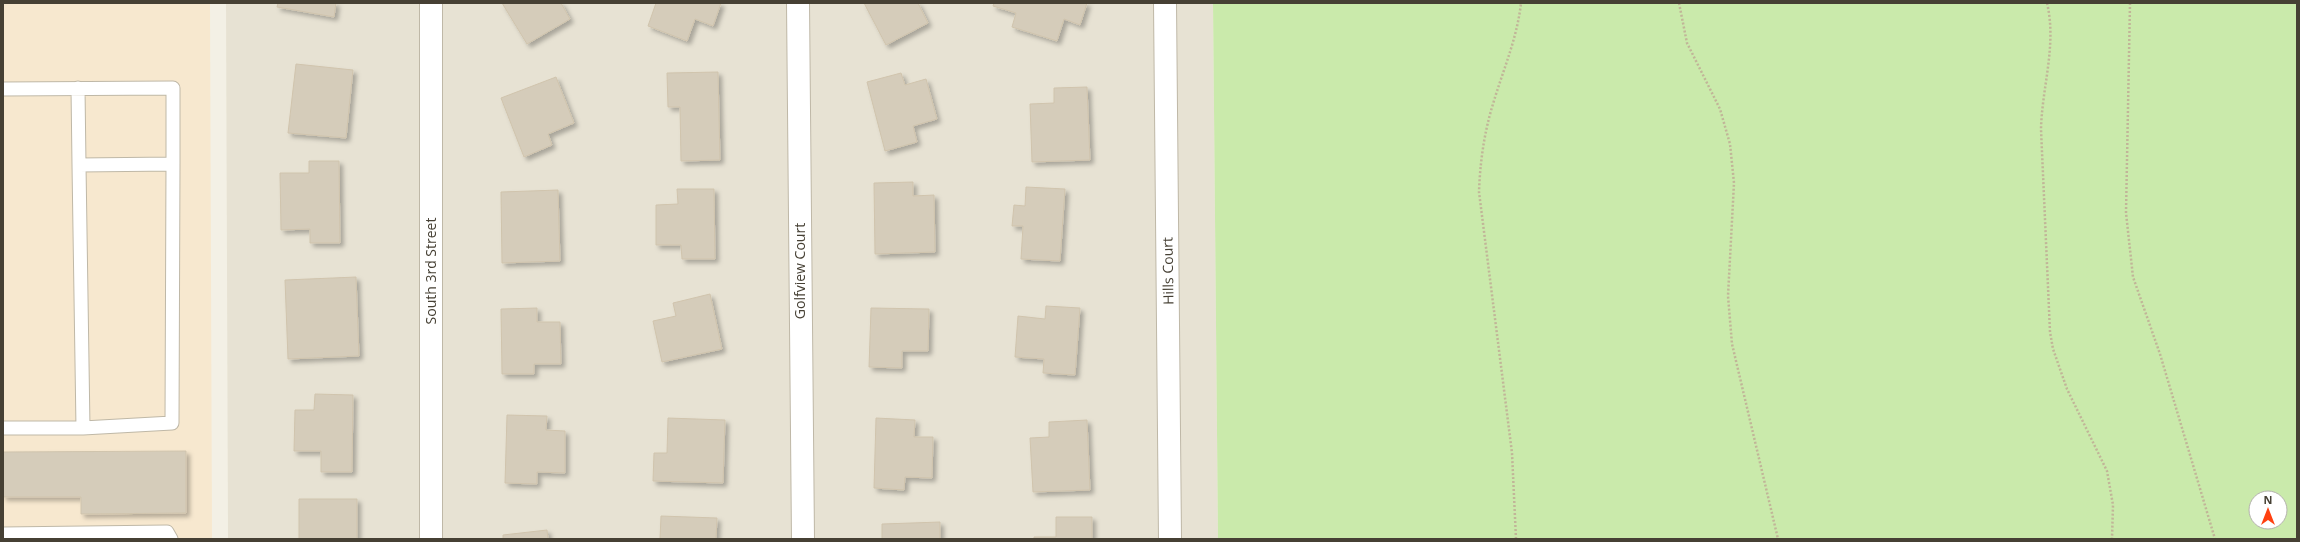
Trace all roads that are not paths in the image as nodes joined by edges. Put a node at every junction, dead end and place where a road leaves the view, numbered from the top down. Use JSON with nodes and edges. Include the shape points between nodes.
{"nodes":[{"id":1,"x":431,"y":3,"type":"edge"},
{"id":2,"x":798,"y":3,"type":"edge"},
{"id":3,"x":1165,"y":3,"type":"edge"},
{"id":4,"x":78,"y":88,"type":"junction"},
{"id":5,"x":3,"y":89,"type":"edge"},
{"id":6,"x":173,"y":164,"type":"junction"},
{"id":7,"x":79,"y":165,"type":"junction"},
{"id":8,"x":3,"y":428,"type":"edge"},
{"id":9,"x":83,"y":428,"type":"junction"},
{"id":10,"x":3,"y":534,"type":"edge"},
{"id":11,"x":171,"y":539,"type":"edge"},
{"id":12,"x":431,"y":539,"type":"edge"},
{"id":13,"x":802,"y":539,"type":"edge"},
{"id":14,"x":1170,"y":539,"type":"edge"}],
"edges":[{"from":1,"to":12,"type":"street","name":"South 3rd Street"},
{"from":2,"to":13,"type":"street","name":"Golfview Court"},
{"from":3,"to":14,"type":"street","name":"Hills Court"},
{"from":4,"to":5,"type":"lane"},
{"from":4,"to":6,"type":"lane","via":[[173,88]]},
{"from":4,"to":7,"type":"lane"},
{"from":6,"to":7,"type":"lane"},
{"from":6,"to":9,"type":"lane","via":[[172,423]]},
{"from":7,"to":9,"type":"lane"},
{"from":8,"to":9,"type":"lane"},
{"from":10,"to":11,"type":"lane","via":[[167,532]]}]}
